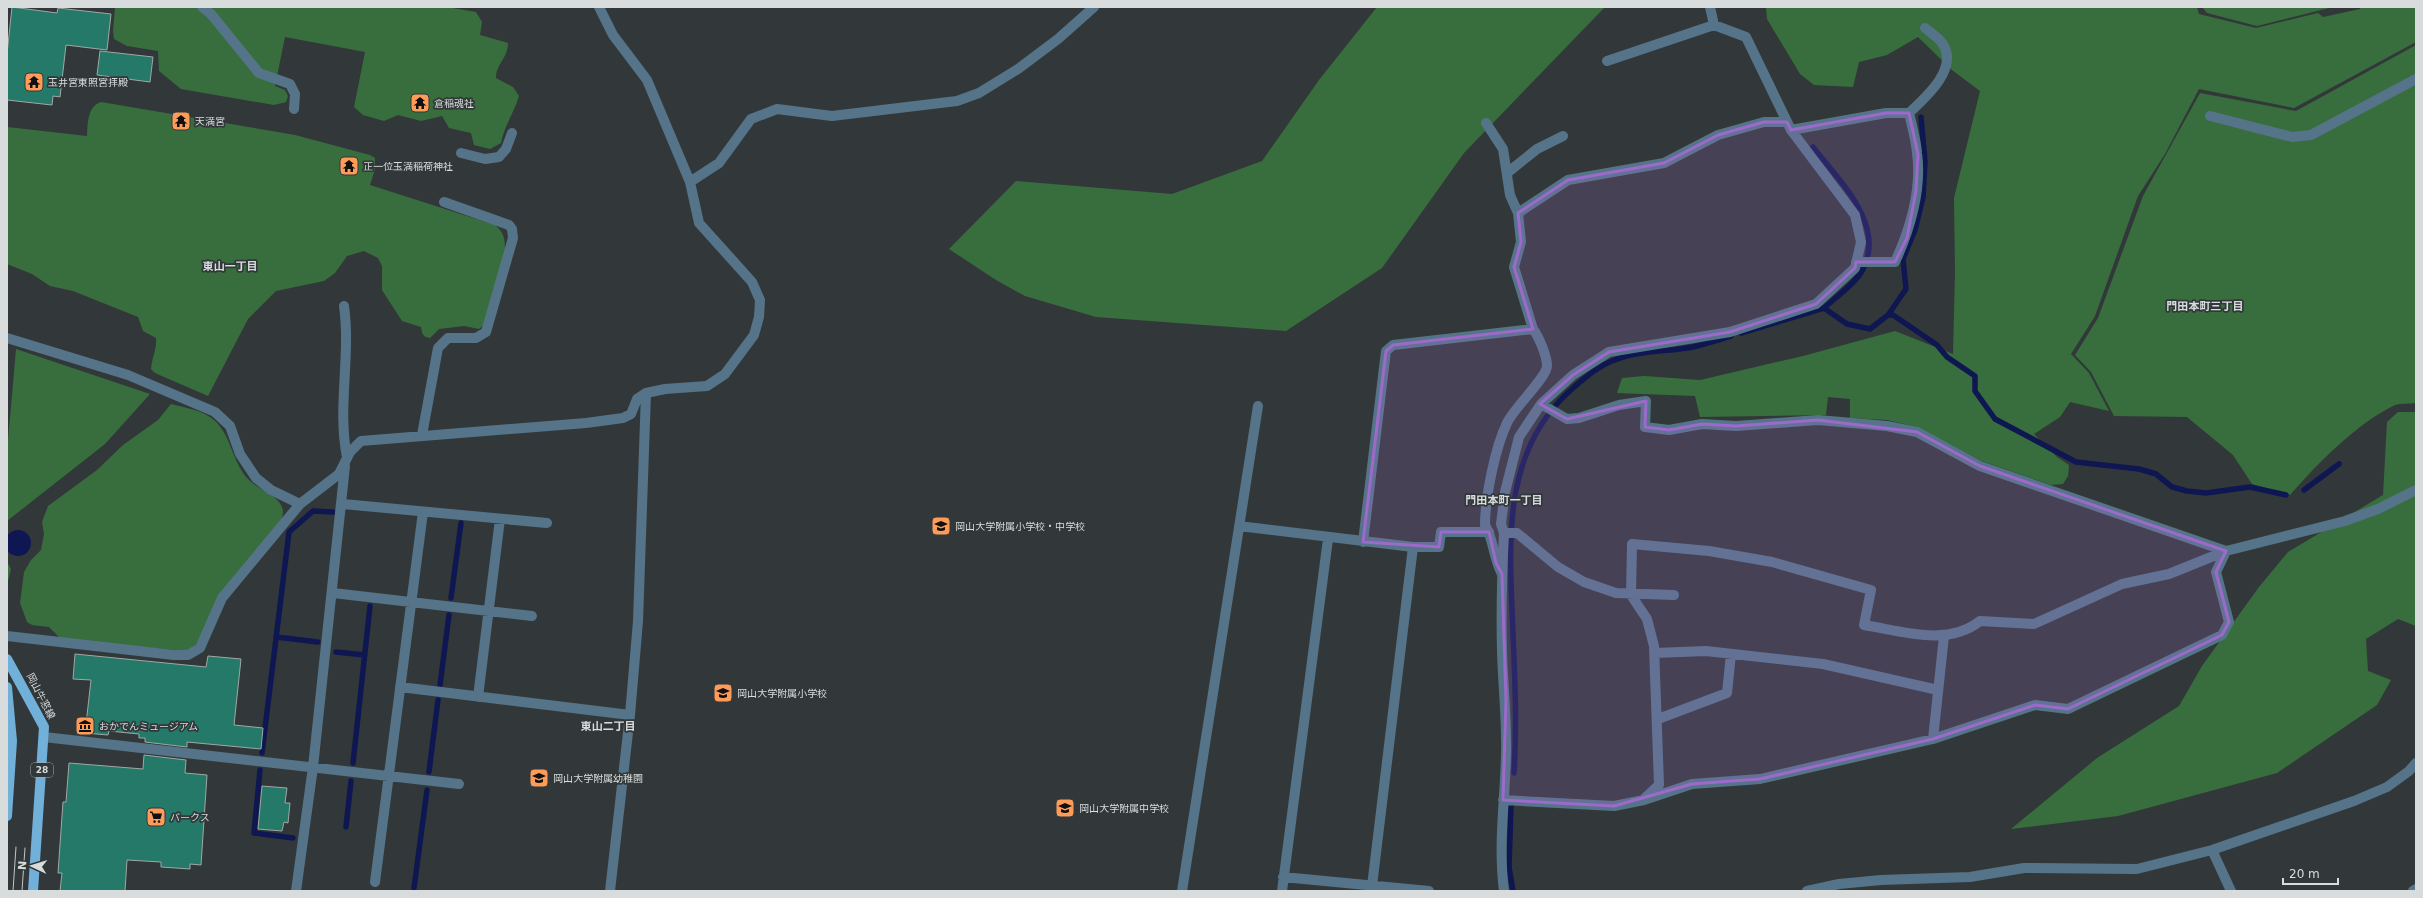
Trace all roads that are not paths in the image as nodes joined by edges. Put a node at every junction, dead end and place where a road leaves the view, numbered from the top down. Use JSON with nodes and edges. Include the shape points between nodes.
{"nodes":[{"id":1,"x":202,"y":7,"type":"edge"},
{"id":2,"x":599,"y":7,"type":"edge"},
{"id":3,"x":1094,"y":7,"type":"edge"},
{"id":4,"x":1710,"y":7,"type":"edge"},
{"id":5,"x":1714,"y":25,"type":"junction"},
{"id":6,"x":1925,"y":28,"type":"dead end"},
{"id":7,"x":1607,"y":61,"type":"dead end"},
{"id":8,"x":2416,"y":79,"type":"edge"},
{"id":9,"x":294,"y":109,"type":"dead end"},
{"id":10,"x":1909,"y":113,"type":"junction"},
{"id":11,"x":2210,"y":116,"type":"dead end"},
{"id":12,"x":1486,"y":123,"type":"dead end"},
{"id":13,"x":1789,"y":126,"type":"junction"},
{"id":14,"x":512,"y":133,"type":"dead end"},
{"id":15,"x":1562,"y":136,"type":"dead end"},
{"id":16,"x":461,"y":153,"type":"dead end"},
{"id":17,"x":1507,"y":173,"type":"junction"},
{"id":18,"x":690,"y":182,"type":"junction"},
{"id":19,"x":444,"y":202,"type":"dead end"},
{"id":20,"x":1518,"y":213,"type":"junction"},
{"id":21,"x":1862,"y":262,"type":"junction"},
{"id":22,"x":344,"y":306,"type":"dead end"},
{"id":23,"x":1533,"y":329,"type":"junction"},
{"id":24,"x":7,"y":338,"type":"edge"},
{"id":25,"x":646,"y":394,"type":"junction"},
{"id":26,"x":1258,"y":406,"type":"dead end"},
{"id":27,"x":1547,"y":408,"type":"junction"},
{"id":28,"x":422,"y":435,"type":"junction"},
{"id":29,"x":346,"y":460,"type":"junction"},
{"id":30,"x":2416,"y":490,"type":"edge"},
{"id":31,"x":300,"y":504,"type":"junction"},
{"id":32,"x":343,"y":504,"type":"junction"},
{"id":33,"x":423,"y":512,"type":"junction"},
{"id":34,"x":500,"y":519,"type":"junction"},
{"id":35,"x":547,"y":523,"type":"dead end"},
{"id":36,"x":1239,"y":526,"type":"junction"},
{"id":37,"x":1489,"y":532,"type":"junction"},
{"id":38,"x":1508,"y":533,"type":"junction"},
{"id":39,"x":1328,"y":539,"type":"junction"},
{"id":40,"x":1364,"y":542,"type":"junction"},
{"id":41,"x":1413,"y":547,"type":"junction"},
{"id":42,"x":2226,"y":551,"type":"junction"},
{"id":43,"x":1502,"y":574,"type":"junction"},
{"id":44,"x":333,"y":593,"type":"junction"},
{"id":45,"x":1631,"y":595,"type":"junction"},
{"id":46,"x":1674,"y":596,"type":"dead end"},
{"id":47,"x":411,"y":602,"type":"junction"},
{"id":48,"x":488,"y":611,"type":"junction"},
{"id":49,"x":532,"y":616,"type":"dead end"},
{"id":50,"x":7,"y":636,"type":"edge"},
{"id":51,"x":1944,"y":636,"type":"junction"},
{"id":52,"x":1655,"y":653,"type":"junction"},
{"id":53,"x":1731,"y":654,"type":"junction"},
{"id":54,"x":7,"y":659,"type":"edge"},
{"id":55,"x":7,"y":687,"type":"edge"},
{"id":56,"x":400,"y":687,"type":"junction"},
{"id":57,"x":1938,"y":690,"type":"junction"},
{"id":58,"x":478,"y":697,"type":"junction"},
{"id":59,"x":630,"y":715,"type":"junction"},
{"id":60,"x":1658,"y":719,"type":"junction"},
{"id":61,"x":44,"y":737,"type":"junction"},
{"id":62,"x":1934,"y":739,"type":"junction"},
{"id":63,"x":2416,"y":763,"type":"edge"},
{"id":64,"x":313,"y":767,"type":"junction"},
{"id":65,"x":389,"y":776,"type":"junction"},
{"id":66,"x":8,"y":778,"type":"edge"},
{"id":67,"x":459,"y":784,"type":"dead end"},
{"id":68,"x":1504,"y":800,"type":"junction"},
{"id":69,"x":1644,"y":800,"type":"junction"},
{"id":70,"x":7,"y":816,"type":"edge"},
{"id":71,"x":2212,"y":850,"type":"junction"},
{"id":72,"x":1284,"y":877,"type":"junction"},
{"id":73,"x":375,"y":882,"type":"dead end"},
{"id":74,"x":1372,"y":886,"type":"junction"},
{"id":75,"x":2416,"y":889,"type":"edge"},
{"id":76,"x":33,"y":891,"type":"edge"},
{"id":77,"x":296,"y":891,"type":"edge"},
{"id":78,"x":610,"y":891,"type":"edge"},
{"id":79,"x":1182,"y":891,"type":"edge"},
{"id":80,"x":1282,"y":891,"type":"edge"},
{"id":81,"x":1429,"y":891,"type":"edge"},
{"id":82,"x":1504,"y":891,"type":"edge"},
{"id":83,"x":1807,"y":891,"type":"edge"},
{"id":84,"x":2231,"y":891,"type":"edge"},
{"id":85,"x":2413,"y":891,"type":"edge"}],
"edges":[{"from":1,"to":9,"type":"street","via":[[211,14],[259,73],[290,84],[295,94]]},
{"from":2,"to":18,"type":"street","via":[[613,35],[647,80]]},
{"from":3,"to":18,"type":"street","via":[[1058,39],[1018,69],[979,93],[956,101],[832,116],[777,109],[751,119],[719,163]]},
{"from":4,"to":5,"type":"street"},
{"from":5,"to":7,"type":"street"},
{"from":5,"to":13,"type":"street","via":[[1746,37]]},
{"from":6,"to":10,"type":"street","via":[[1942,43],[1947,57],[1940,78],[1929,94]]},
{"from":8,"to":11,"type":"street","via":[[2311,135],[2292,137]]},
{"from":10,"to":13,"type":"street","via":[[1886,113]]},
{"from":10,"to":21,"type":"street","via":[[1918,154],[1916,191],[1907,238],[1895,262]]},
{"from":12,"to":17,"type":"street","via":[[1503,149]]},
{"from":13,"to":20,"type":"street","via":[[1764,122],[1718,135],[1664,163],[1568,180]]},
{"from":13,"to":21,"type":"street","via":[[1855,215]]},
{"from":14,"to":16,"type":"street","via":[[506,149],[499,157],[486,159]]},
{"from":15,"to":17,"type":"street","via":[[1537,149]]},
{"from":17,"to":20,"type":"street","via":[[1510,195]]},
{"from":18,"to":25,"type":"street","via":[[703,229],[756,288],[760,300],[758,321],[754,335],[744,350],[725,374],[714,383]]},
{"from":19,"to":28,"type":"street","via":[[506,223],[512,229],[513,238],[486,332],[476,338],[448,338],[438,348]]},
{"from":20,"to":23,"type":"street","via":[[1521,242],[1514,268]]},
{"from":21,"to":27,"type":"street","via":[[1816,304],[1730,332],[1609,352],[1573,376]]},
{"from":22,"to":29,"type":"street","via":[[348,330],[343,436]]},
{"from":23,"to":37,"type":"street","via":[[1547,366],[1545,374],[1507,422],[1500,441],[1485,519]]},
{"from":23,"to":40,"type":"street","via":[[1393,345],[1386,351]]},
{"from":24,"to":31,"type":"street","via":[[133,376],[215,412],[230,426],[240,454],[256,478],[271,490]]},
{"from":25,"to":28,"type":"street","via":[[637,399],[631,414],[623,418]]},
{"from":25,"to":59,"type":"street","via":[[638,621]]},
{"from":26,"to":36,"type":"street"},
{"from":27,"to":38,"type":"street","via":[[1519,437],[1512,460],[1501,524]]},
{"from":27,"to":42,"type":"street","via":[[1567,419],[1579,418],[1619,405],[1646,401],[1645,426],[1669,430],[1702,424],[1736,426],[1818,420],[1910,430],[1980,466]]},
{"from":28,"to":29,"type":"street","via":[[364,440],[355,446]]},
{"from":29,"to":31,"type":"street","via":[[336,477]]},
{"from":29,"to":32,"type":"street"},
{"from":30,"to":42,"type":"street","via":[[2345,522]]},
{"from":31,"to":50,"type":"street","via":[[222,598],[206,639],[200,648],[192,653],[174,655]]},
{"from":32,"to":33,"type":"street"},
{"from":32,"to":44,"type":"street"},
{"from":33,"to":34,"type":"street"},
{"from":33,"to":47,"type":"street"},
{"from":34,"to":35,"type":"street"},
{"from":34,"to":48,"type":"street"},
{"from":36,"to":39,"type":"street"},
{"from":36,"to":79,"type":"street"},
{"from":37,"to":41,"type":"street","via":[[1441,532],[1439,547]]},
{"from":37,"to":43,"type":"street","via":[[1496,563]]},
{"from":38,"to":43,"type":"street"},
{"from":38,"to":45,"type":"street","via":[[1517,533],[1558,567],[1584,582],[1616,593]]},
{"from":39,"to":40,"type":"street"},
{"from":39,"to":72,"type":"street"},
{"from":40,"to":41,"type":"street"},
{"from":41,"to":74,"type":"street"},
{"from":42,"to":51,"type":"street","via":[[2169,574],[2122,584],[2034,624],[1980,621],[1971,628]]},
{"from":42,"to":62,"type":"street","via":[[2216,572],[2229,622],[2222,635],[2068,709],[2035,705]]},
{"from":43,"to":68,"type":"street","via":[[1502,653],[1506,708]]},
{"from":44,"to":47,"type":"street"},
{"from":44,"to":64,"type":"street"},
{"from":45,"to":46,"type":"street"},
{"from":45,"to":51,"type":"street","via":[[1632,544],[1709,552],[1772,562],[1871,590],[1864,625]]},
{"from":45,"to":52,"type":"street","via":[[1647,619]]},
{"from":47,"to":48,"type":"street"},
{"from":47,"to":56,"type":"street"},
{"from":48,"to":49,"type":"street"},
{"from":48,"to":58,"type":"street"},
{"from":51,"to":57,"type":"street"},
{"from":52,"to":53,"type":"street","via":[[1706,651]]},
{"from":52,"to":60,"type":"street"},
{"from":53,"to":57,"type":"street","via":[[1824,664]]},
{"from":53,"to":60,"type":"street","via":[[1727,693]]},
{"from":54,"to":61,"type":"main road","name":"岡山牛窓線","number":"28","via":[[40,717]]},
{"from":55,"to":66,"type":"main road","via":[[12,741]]},
{"from":56,"to":58,"type":"street"},
{"from":56,"to":65,"type":"street"},
{"from":57,"to":62,"type":"street"},
{"from":58,"to":59,"type":"street"},
{"from":59,"to":78,"type":"street"},
{"from":60,"to":69,"type":"street","via":[[1656,740],[1659,785]]},
{"from":61,"to":64,"type":"street"},
{"from":61,"to":76,"type":"main road","name":"岡山牛窓線","number":"28"},
{"from":62,"to":69,"type":"street","via":[[1760,779],[1692,784]]},
{"from":63,"to":71,"type":"street","via":[[2387,787]]},
{"from":64,"to":65,"type":"street"},
{"from":64,"to":77,"type":"street"},
{"from":65,"to":67,"type":"street"},
{"from":65,"to":73,"type":"street"},
{"from":66,"to":70,"type":"main road"},
{"from":68,"to":69,"type":"street","via":[[1614,806]]},
{"from":68,"to":82,"type":"street","via":[[1501,865]]},
{"from":71,"to":83,"type":"street","via":[[2137,869],[2024,868],[1970,877],[1839,884]]},
{"from":71,"to":84,"type":"street"},
{"from":72,"to":74,"type":"street"},
{"from":72,"to":80,"type":"street"},
{"from":74,"to":81,"type":"street"},
{"from":75,"to":85,"type":"street"}]}
